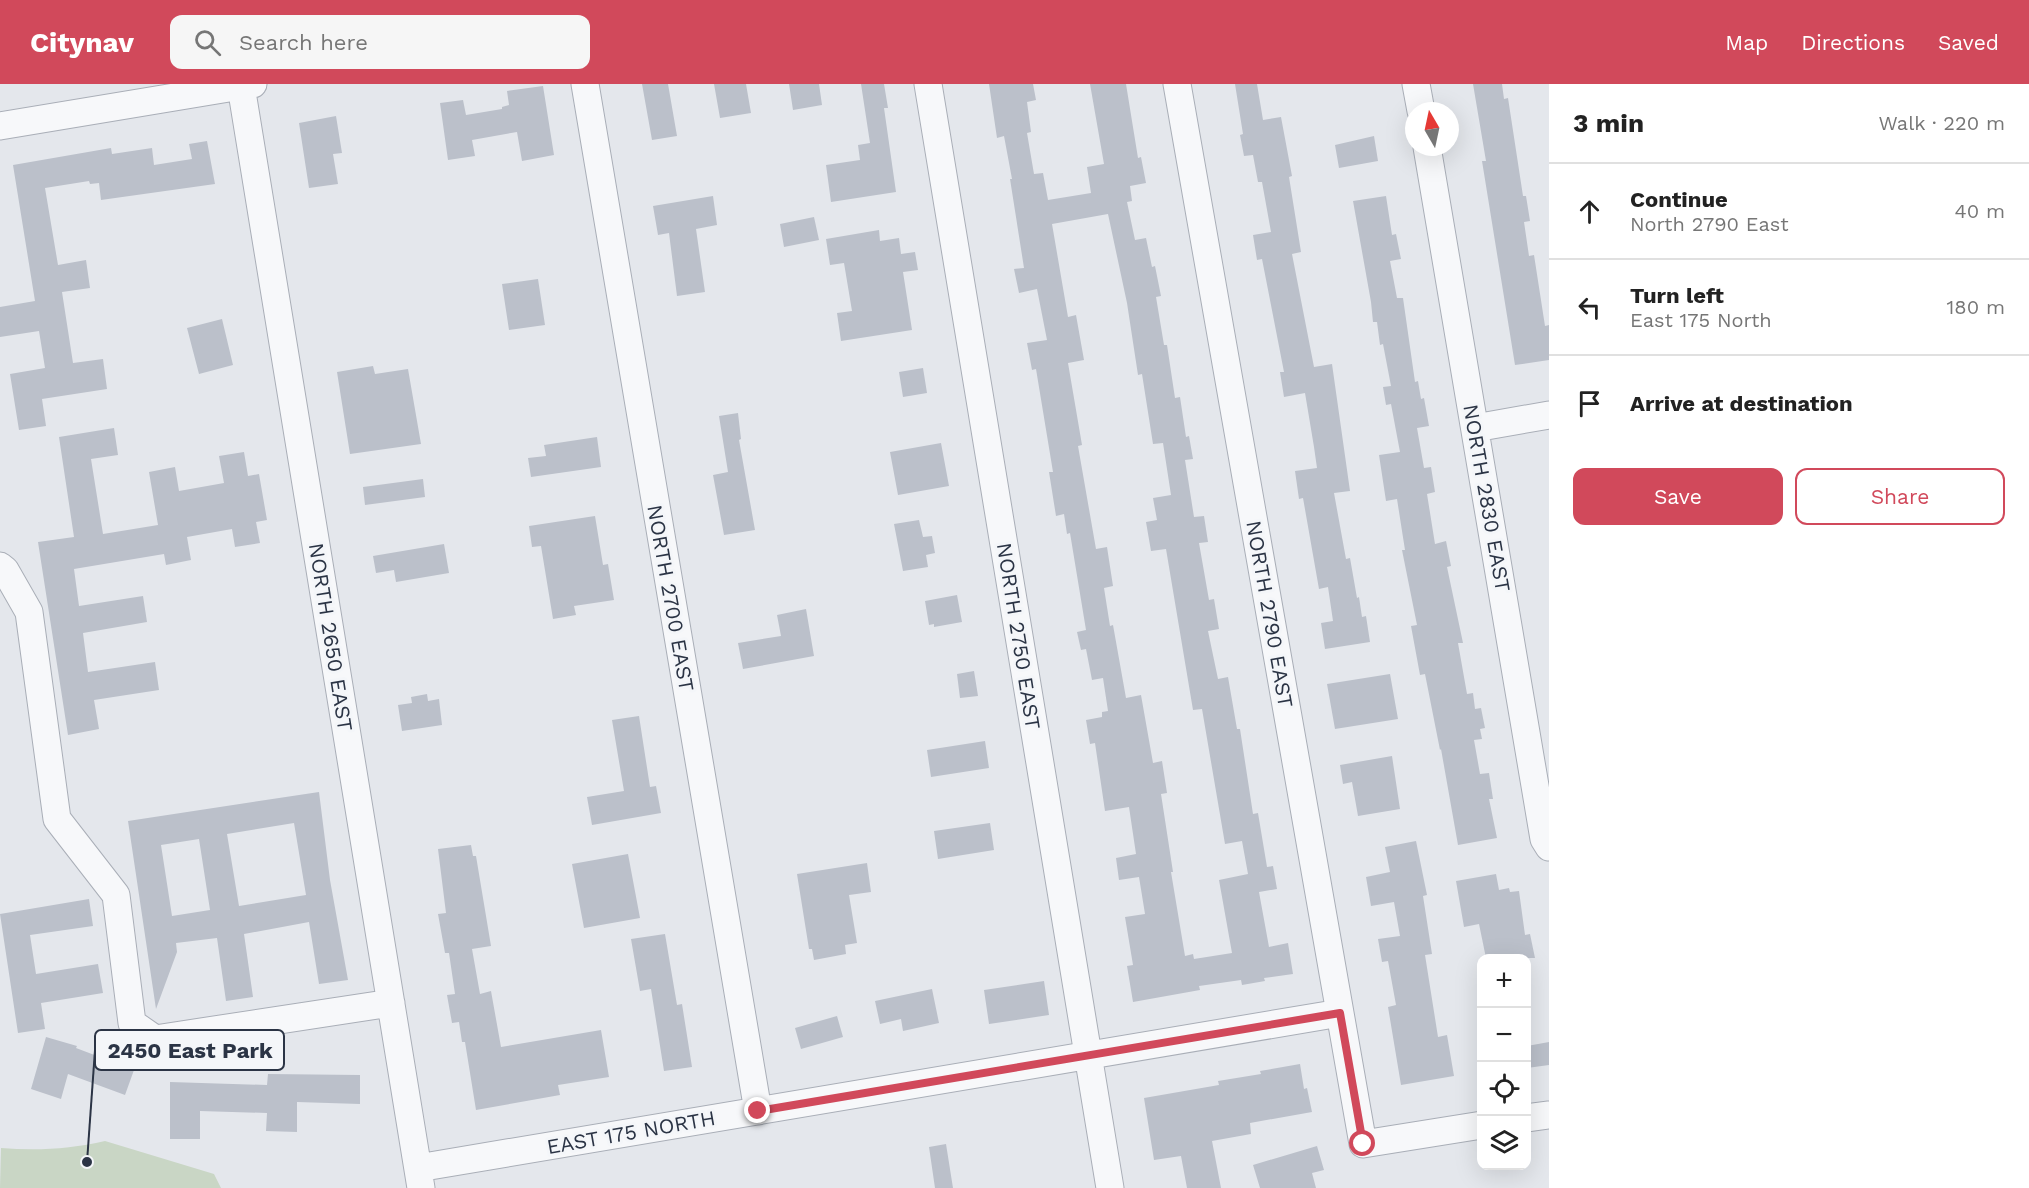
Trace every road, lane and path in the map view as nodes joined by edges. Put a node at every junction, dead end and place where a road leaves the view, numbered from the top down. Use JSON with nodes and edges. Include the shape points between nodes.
{"nodes":[{"id":1,"x":585,"y":84,"type":"edge"},
{"id":2,"x":928,"y":84,"type":"edge"},
{"id":3,"x":1177,"y":84,"type":"edge"},
{"id":4,"x":1416,"y":84,"type":"edge"},
{"id":5,"x":247,"y":85,"type":"edge"},
{"id":6,"x":1419,"y":102,"type":"edge"},
{"id":7,"x":0,"y":126,"type":"edge"},
{"id":8,"x":1429,"y":156,"type":"edge"},
{"id":9,"x":1549,"y":415,"type":"edge"},
{"id":10,"x":1475,"y":428,"type":"junction"},
{"id":11,"x":0,"y":566,"type":"edge"},
{"id":12,"x":1549,"y":847,"type":"edge"},
{"id":13,"x":391,"y":1003,"type":"junction"},
{"id":14,"x":1340,"y":1013,"type":"junction"},
{"id":15,"x":1088,"y":1055,"type":"junction"},
{"id":16,"x":758,"y":1111,"type":"junction"},
{"id":17,"x":1549,"y":1115,"type":"edge"},
{"id":18,"x":1531,"y":1117,"type":"edge"},
{"id":19,"x":1477,"y":1126,"type":"edge"},
{"id":20,"x":420,"y":1178,"type":"edge"},
{"id":21,"x":1110,"y":1188,"type":"edge"}],
"edges":[{"from":1,"to":16,"type":"street","name":"NORTH 2700 EAST"},
{"from":2,"to":15,"type":"street","name":"NORTH 2750 EAST"},
{"from":3,"to":14,"type":"street","name":"NORTH 2790 EAST"},
{"from":4,"to":6,"type":"street"},
{"from":5,"to":7,"type":"street"},
{"from":5,"to":13,"type":"street","name":"NORTH 2650 EAST"},
{"from":8,"to":10,"type":"street","name":"NORTH 2830 EAST"},
{"from":9,"to":10,"type":"street"},
{"from":10,"to":12,"type":"street","name":"NORTH 2830 EAST","via":[[1544,838]]},
{"from":11,"to":13,"type":"street","via":[[29,612],[57,819],[116,895],[132,1023],[155,1039]]},
{"from":13,"to":20,"type":"street","name":"NORTH 2650 EAST"},
{"from":14,"to":15,"type":"street","name":"EAST 175 NORTH"},
{"from":14,"to":19,"type":"street","name":"NORTH 2790 EAST","via":[[1363,1144]]},
{"from":15,"to":16,"type":"street","name":"EAST 175 NORTH"},
{"from":15,"to":21,"type":"street","name":"NORTH 2750 EAST"},
{"from":16,"to":20,"type":"street","name":"EAST 175 NORTH"},
{"from":17,"to":18,"type":"street"}]}
